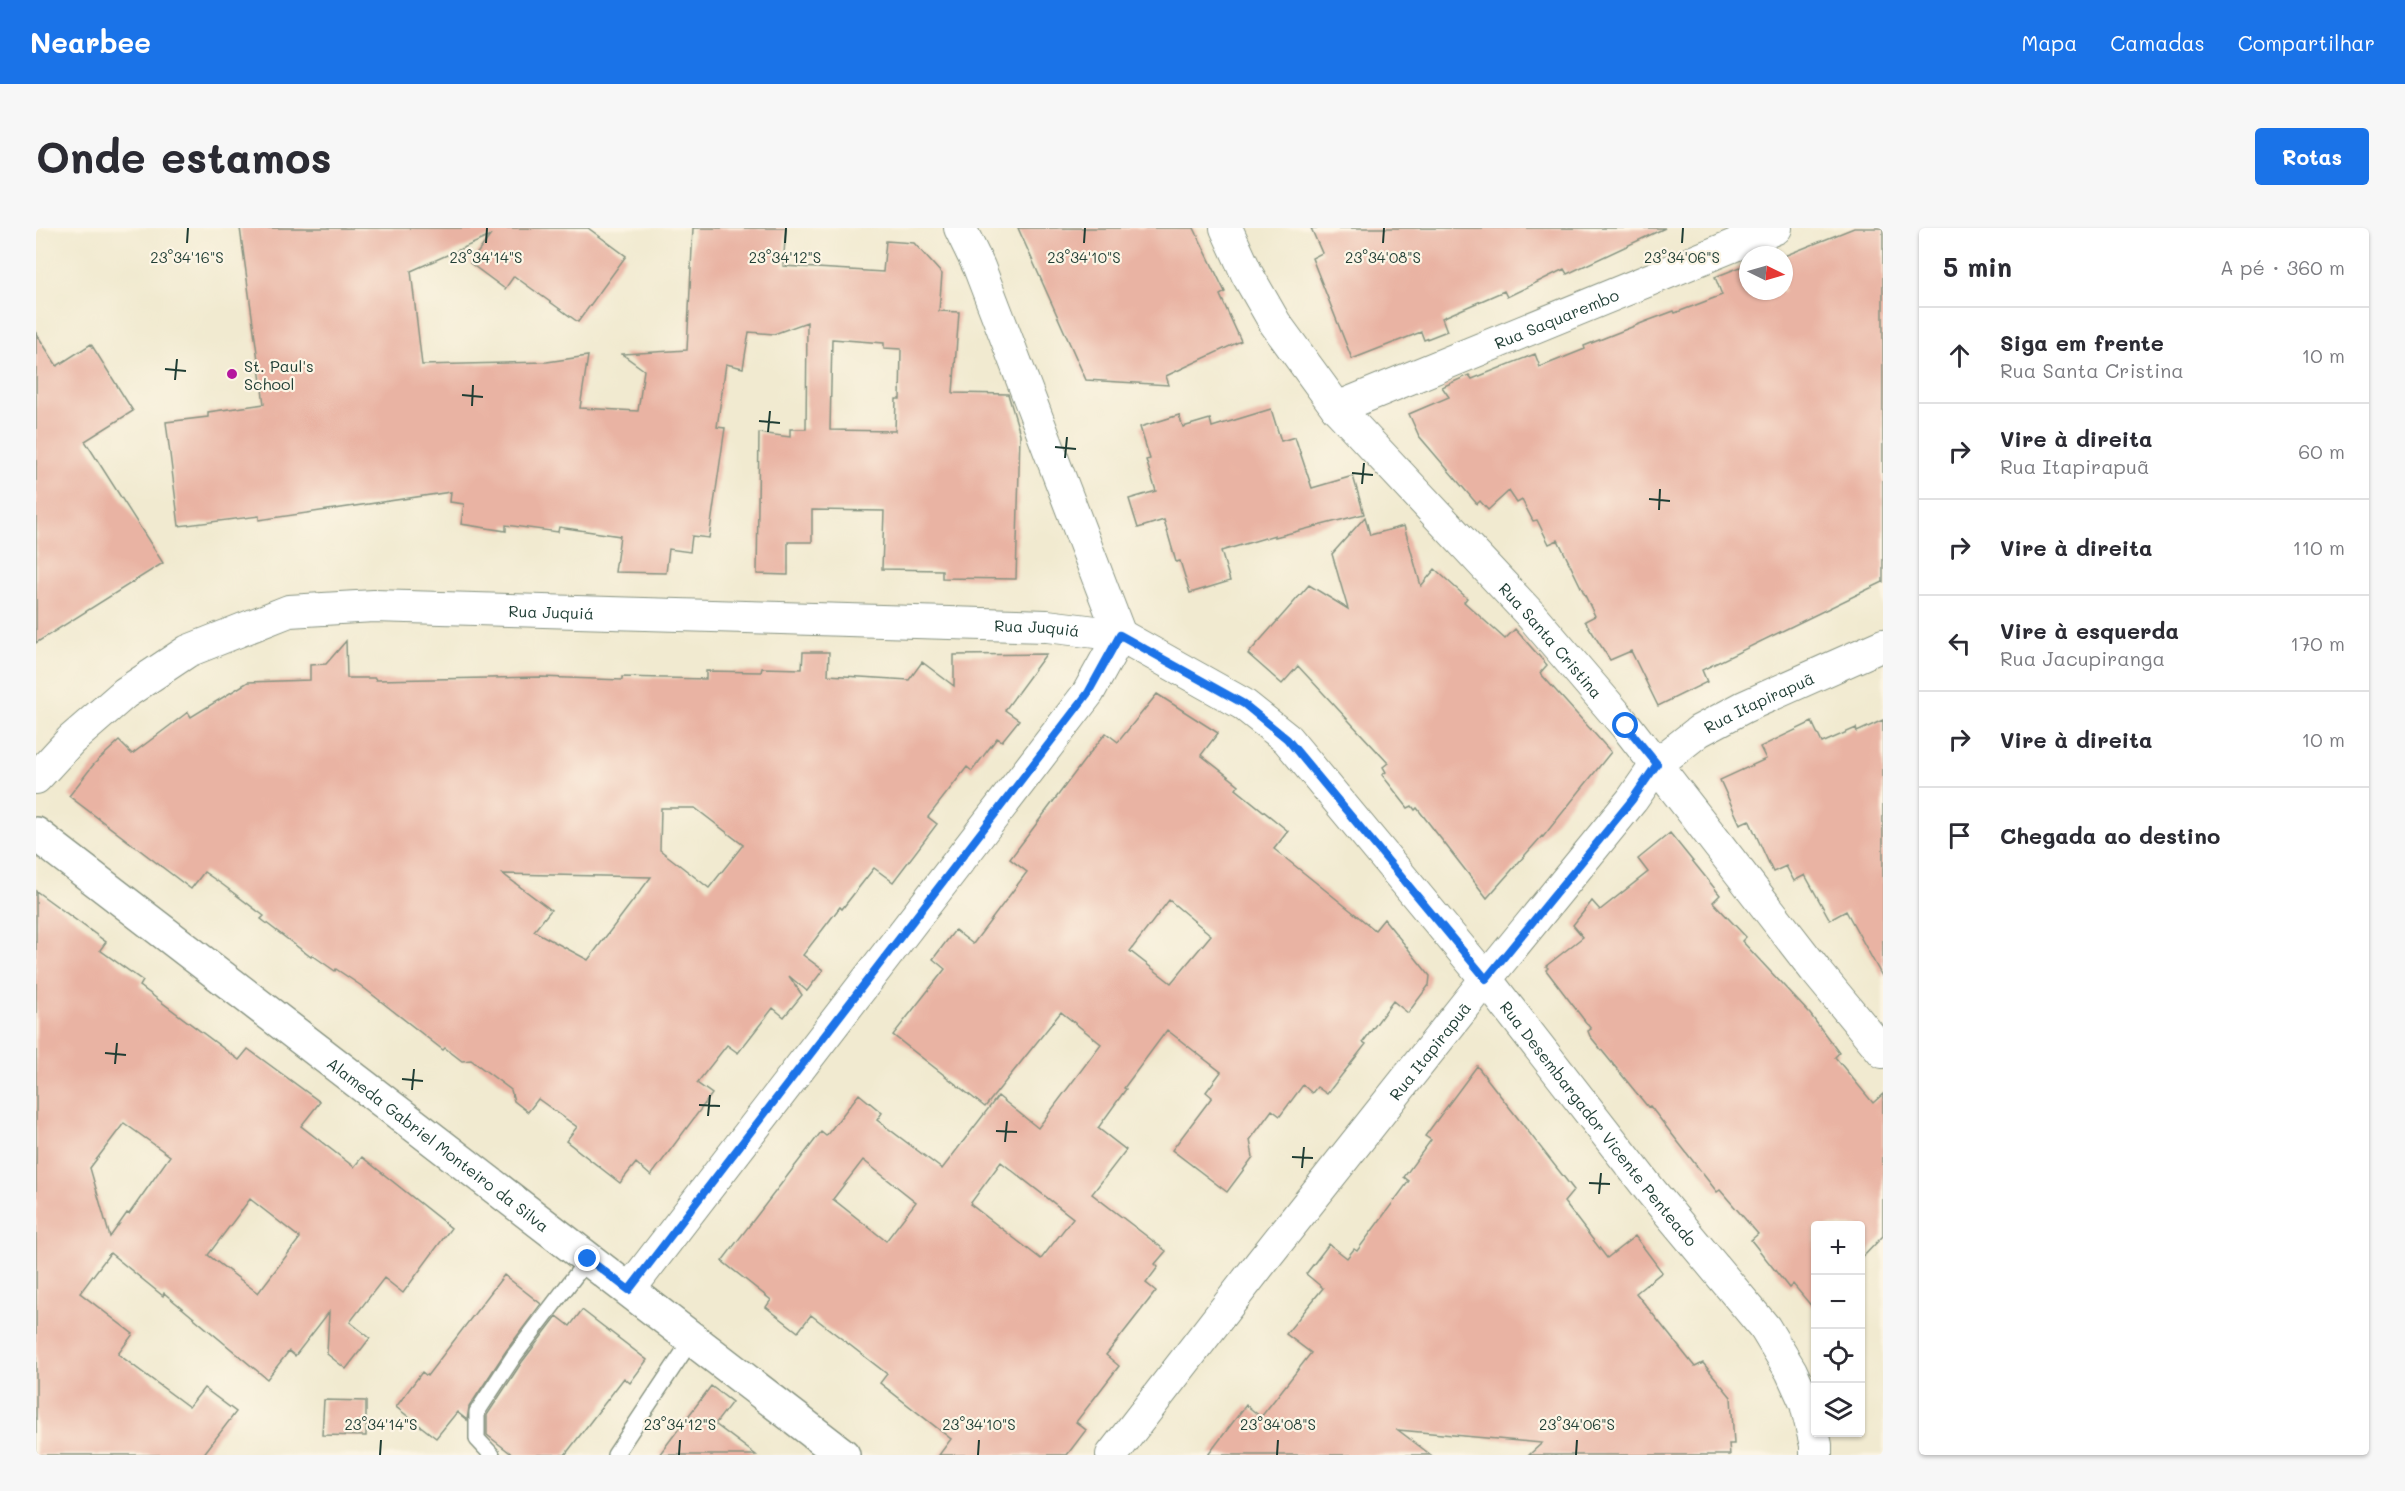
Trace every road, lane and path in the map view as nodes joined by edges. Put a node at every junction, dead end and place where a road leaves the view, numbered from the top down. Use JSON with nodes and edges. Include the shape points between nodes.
{"nodes":[{"id":1,"x":960,"y":228,"type":"edge"},
{"id":2,"x":1226,"y":228,"type":"edge"},
{"id":3,"x":1776,"y":228,"type":"edge"},
{"id":4,"x":1337,"y":408,"type":"junction"},
{"id":5,"x":1120,"y":635,"type":"junction"},
{"id":6,"x":1883,"y":645,"type":"edge"},
{"id":7,"x":1657,"y":764,"type":"junction"},
{"id":8,"x":36,"y":778,"type":"edge"},
{"id":9,"x":36,"y":834,"type":"edge"},
{"id":10,"x":1486,"y":979,"type":"junction"},
{"id":11,"x":1883,"y":1052,"type":"edge"},
{"id":12,"x":588,"y":1259,"type":"junction"},
{"id":13,"x":629,"y":1290,"type":"junction"},
{"id":14,"x":692,"y":1339,"type":"junction"},
{"id":15,"x":827,"y":1450,"type":"edge"},
{"id":16,"x":492,"y":1455,"type":"edge"},
{"id":17,"x":615,"y":1455,"type":"edge"},
{"id":18,"x":1112,"y":1455,"type":"edge"},
{"id":19,"x":1816,"y":1455,"type":"edge"}],
"edges":[{"from":1,"to":5,"type":"street","via":[[979,267]]},
{"from":2,"to":4,"type":"street","name":"Rua Santa Cristina","via":[[1275,323]]},
{"from":3,"to":4,"type":"street","name":"Rua Saquarembo"},
{"from":4,"to":7,"type":"street","name":"Rua Santa Cristina","via":[[1530,614]]},
{"from":5,"to":8,"type":"street","name":"Rua Juquiá","via":[[1047,626],[374,606],[289,611],[188,651],[125,693],[71,740]]},
{"from":5,"to":10,"type":"street","name":"Rua Desembargador Vicente Penteado","via":[[1244,704],[1287,739]]},
{"from":5,"to":13,"type":"street","via":[[1088,693]]},
{"from":6,"to":7,"type":"street","name":"Rua Itapirapuã","via":[[1699,730]]},
{"from":7,"to":10,"type":"street","name":"Rua Itapirapuã"},
{"from":7,"to":11,"type":"street","name":"Rua Santa Cristina"},
{"from":9,"to":12,"type":"street","name":"Alameda Gabriel Monteiro da Silva"},
{"from":10,"to":18,"type":"street","name":"Rua Itapirapuã"},
{"from":10,"to":19,"type":"street","name":"Rua Desembargador Vicente Penteado","via":[[1650,1190],[1765,1328],[1806,1404]]},
{"from":12,"to":13,"type":"street","name":"Alameda Gabriel Monteiro da Silva"},
{"from":12,"to":16,"type":"lane","via":[[477,1412],[477,1439]]},
{"from":13,"to":14,"type":"street","name":"Alameda Gabriel Monteiro da Silva"},
{"from":14,"to":15,"type":"street","name":"Alameda Gabriel Monteiro da Silva"},
{"from":14,"to":17,"type":"lane"}]}
